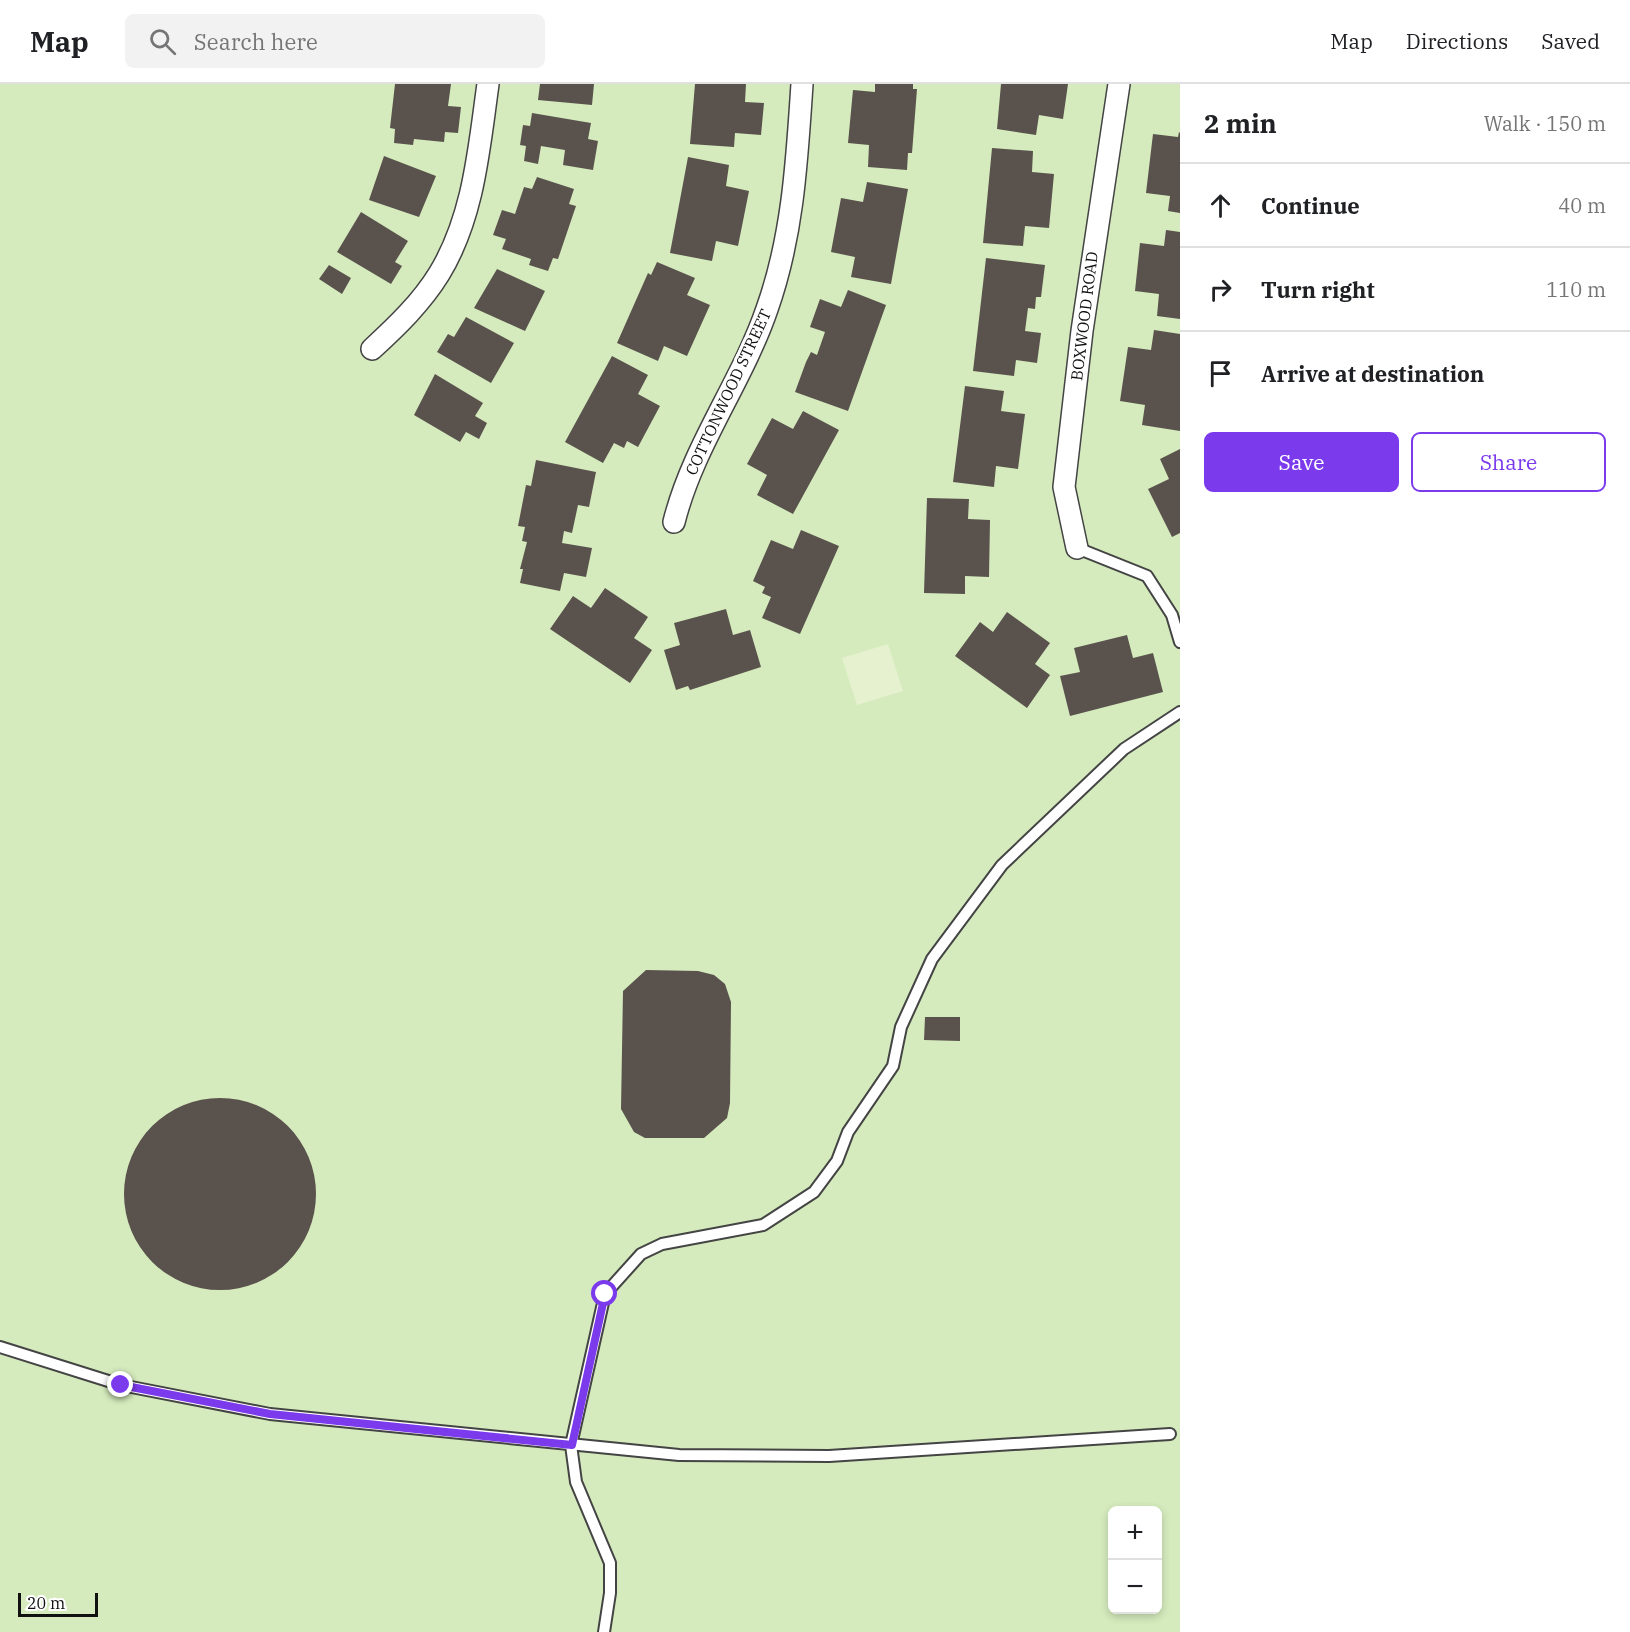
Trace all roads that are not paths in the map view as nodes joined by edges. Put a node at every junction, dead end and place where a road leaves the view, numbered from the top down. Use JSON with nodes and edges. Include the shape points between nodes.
{"nodes":[{"id":1,"x":488,"y":84,"type":"edge"},
{"id":2,"x":802,"y":84,"type":"edge"},
{"id":3,"x":1119,"y":84,"type":"edge"},
{"id":4,"x":372,"y":349,"type":"dead end"},
{"id":5,"x":674,"y":522,"type":"dead end"},
{"id":6,"x":1077,"y":548,"type":"joint"},
{"id":7,"x":1180,"y":642,"type":"edge"},
{"id":8,"x":1180,"y":712,"type":"edge"},
{"id":9,"x":0,"y":1347,"type":"edge"},
{"id":10,"x":1170,"y":1434,"type":"dead end"},
{"id":11,"x":572,"y":1445,"type":"junction"},
{"id":12,"x":604,"y":1632,"type":"edge"}],
"edges":[{"from":1,"to":4,"type":"street","via":[[464,221],[439,273],[408,315]]},
{"from":2,"to":5,"type":"street","name":"COTTONWOOD STREET","via":[[787,240],[767,310],[682,489]]},
{"from":3,"to":6,"type":"street","name":"BOXWOOD ROAD","via":[[1099,200],[1064,487]]},
{"from":6,"to":7,"type":"lane","via":[[1147,576],[1172,615]]},
{"from":8,"to":11,"type":"lane","via":[[1125,749],[1002,865],[932,959],[901,1027],[892,1066],[848,1132],[837,1161],[814,1192],[763,1225],[662,1244],[641,1254],[605,1294]]},
{"from":9,"to":11,"type":"lane","via":[[121,1385],[270,1414]]},
{"from":10,"to":11,"type":"lane","via":[[828,1456],[679,1455]]},
{"from":11,"to":12,"type":"lane","via":[[576,1482],[610,1563]]}]}
